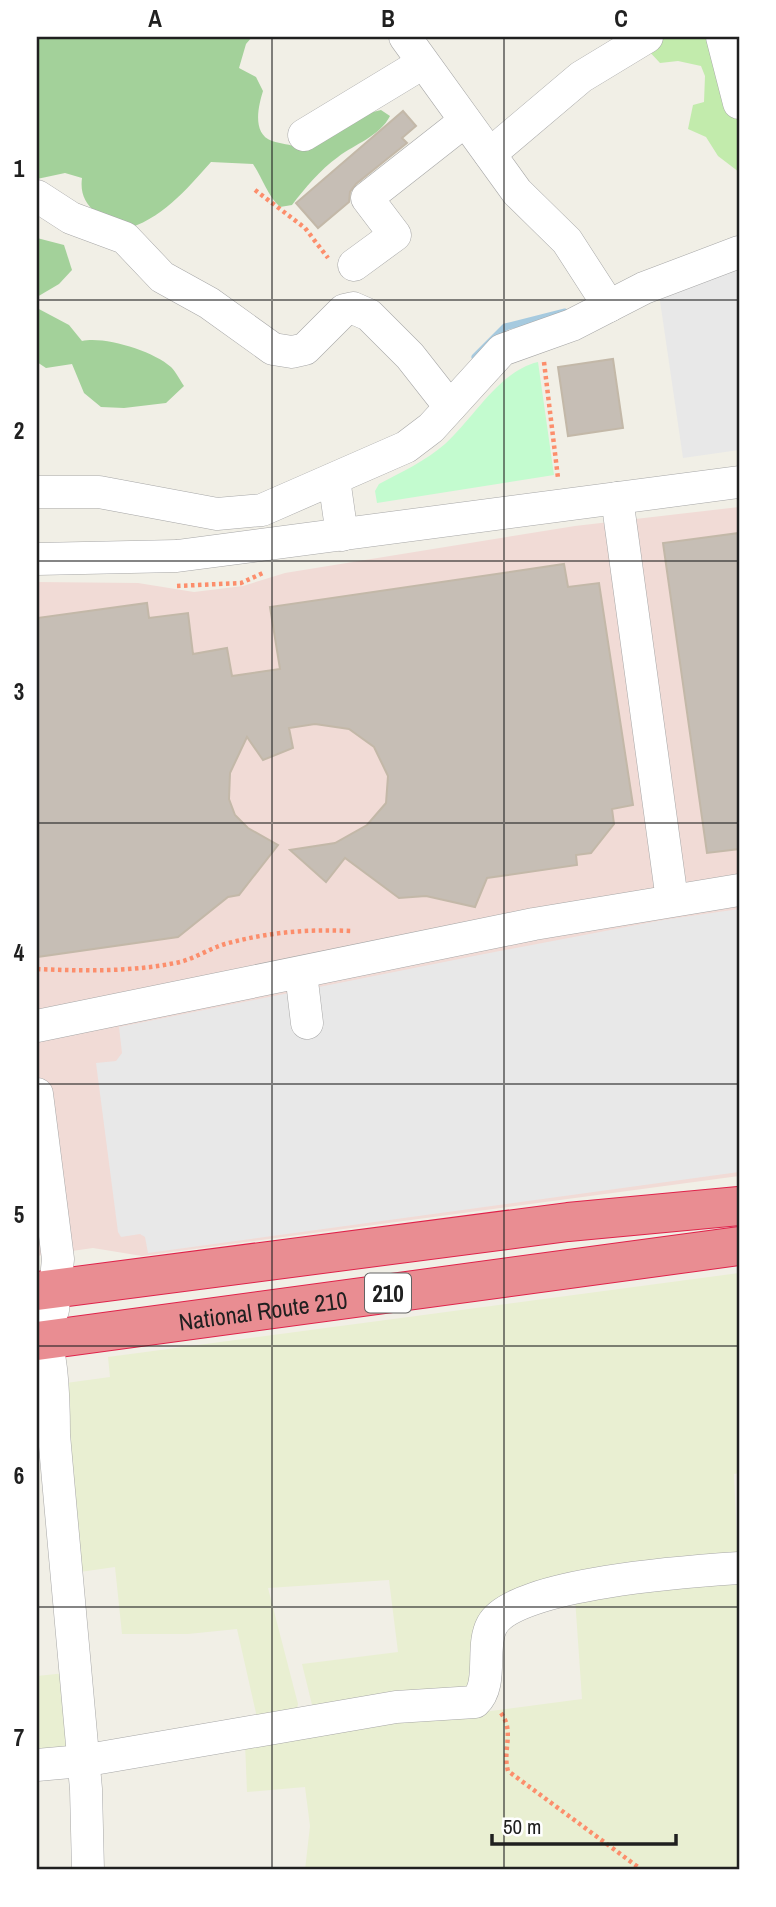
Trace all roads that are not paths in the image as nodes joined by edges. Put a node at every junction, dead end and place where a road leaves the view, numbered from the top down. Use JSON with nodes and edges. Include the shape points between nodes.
{"nodes":[{"id":1,"x":405,"y":37,"type":"edge"},
{"id":2,"x":647,"y":37,"type":"edge"},
{"id":3,"x":722,"y":37,"type":"edge"},
{"id":4,"x":423,"y":63,"type":"junction"},
{"id":5,"x":739,"y":103,"type":"edge"},
{"id":6,"x":465,"y":121,"type":"junction"},
{"id":7,"x":304,"y":135,"type":"dead end"},
{"id":8,"x":490,"y":154,"type":"junction"},
{"id":9,"x":37,"y":196,"type":"edge"},
{"id":10,"x":739,"y":252,"type":"edge"},
{"id":11,"x":345,"y":267,"type":"road end"},
{"id":12,"x":609,"y":306,"type":"junction"},
{"id":13,"x":450,"y":407,"type":"junction"},
{"id":14,"x":334,"y":479,"type":"junction"},
{"id":15,"x":739,"y":482,"type":"edge"},
{"id":16,"x":37,"y":492,"type":"edge"},
{"id":17,"x":617,"y":498,"type":"junction"},
{"id":18,"x":342,"y":535,"type":"junction"},
{"id":19,"x":37,"y":559,"type":"edge"},
{"id":20,"x":739,"y":877,"type":"edge"},
{"id":21,"x":739,"y":890,"type":"edge"},
{"id":22,"x":671,"y":893,"type":"junction"},
{"id":23,"x":301,"y":972,"type":"junction"},
{"id":24,"x":37,"y":1009,"type":"edge"},
{"id":25,"x":307,"y":1023,"type":"dead end"},
{"id":26,"x":37,"y":1026,"type":"edge"},
{"id":27,"x":37,"y":1094,"type":"edge"},
{"id":28,"x":739,"y":1206,"type":"edge"},
{"id":29,"x":739,"y":1246,"type":"edge"},
{"id":30,"x":43,"y":1313,"type":"edge"},
{"id":31,"x":739,"y":1568,"type":"edge"},
{"id":32,"x":82,"y":1761,"type":"junction"},
{"id":33,"x":37,"y":1765,"type":"edge"},
{"id":34,"x":88,"y":1870,"type":"edge"}],
"edges":[{"from":1,"to":4,"type":"street"},
{"from":2,"to":8,"type":"street","via":[[587,73]]},
{"from":3,"to":5,"type":"street"},
{"from":4,"to":6,"type":"street"},
{"from":4,"to":7,"type":"street"},
{"from":6,"to":8,"type":"street"},
{"from":6,"to":11,"type":"street","via":[[367,198],[395,235]]},
{"from":8,"to":12,"type":"street","via":[[522,199],[567,241]]},
{"from":9,"to":13,"type":"street","via":[[71,218],[125,239],[162,277],[209,303],[273,349],[305,349],[344,310],[369,315],[411,356]]},
{"from":10,"to":12,"type":"street"},
{"from":12,"to":13,"type":"street","via":[[502,350]]},
{"from":13,"to":14,"type":"street","via":[[407,447]]},
{"from":14,"to":16,"type":"street","via":[[242,514],[217,514],[99,492]]},
{"from":14,"to":18,"type":"street"},
{"from":15,"to":17,"type":"street"},
{"from":17,"to":18,"type":"street"},
{"from":17,"to":22,"type":"street"},
{"from":18,"to":19,"type":"street","via":[[144,559]]},
{"from":20,"to":22,"type":"street"},
{"from":21,"to":22,"type":"street"},
{"from":22,"to":23,"type":"street"},
{"from":22,"to":24,"type":"street","via":[[578,901]]},
{"from":23,"to":25,"type":"street"},
{"from":23,"to":26,"type":"street"},
{"from":27,"to":30,"type":"street","via":[[58,1259]]},
{"from":28,"to":30,"type":"highway","name":"National Route 210","number":"210","via":[[568,1222]]},
{"from":29,"to":30,"type":"highway","name":"National Route 210","number":"210"},
{"from":30,"to":32,"type":"street"},
{"from":31,"to":32,"type":"street","via":[[602,1581],[520,1605],[491,1626],[482,1692],[475,1702],[396,1707]]},
{"from":32,"to":33,"type":"street"},
{"from":32,"to":34,"type":"street"}]}
